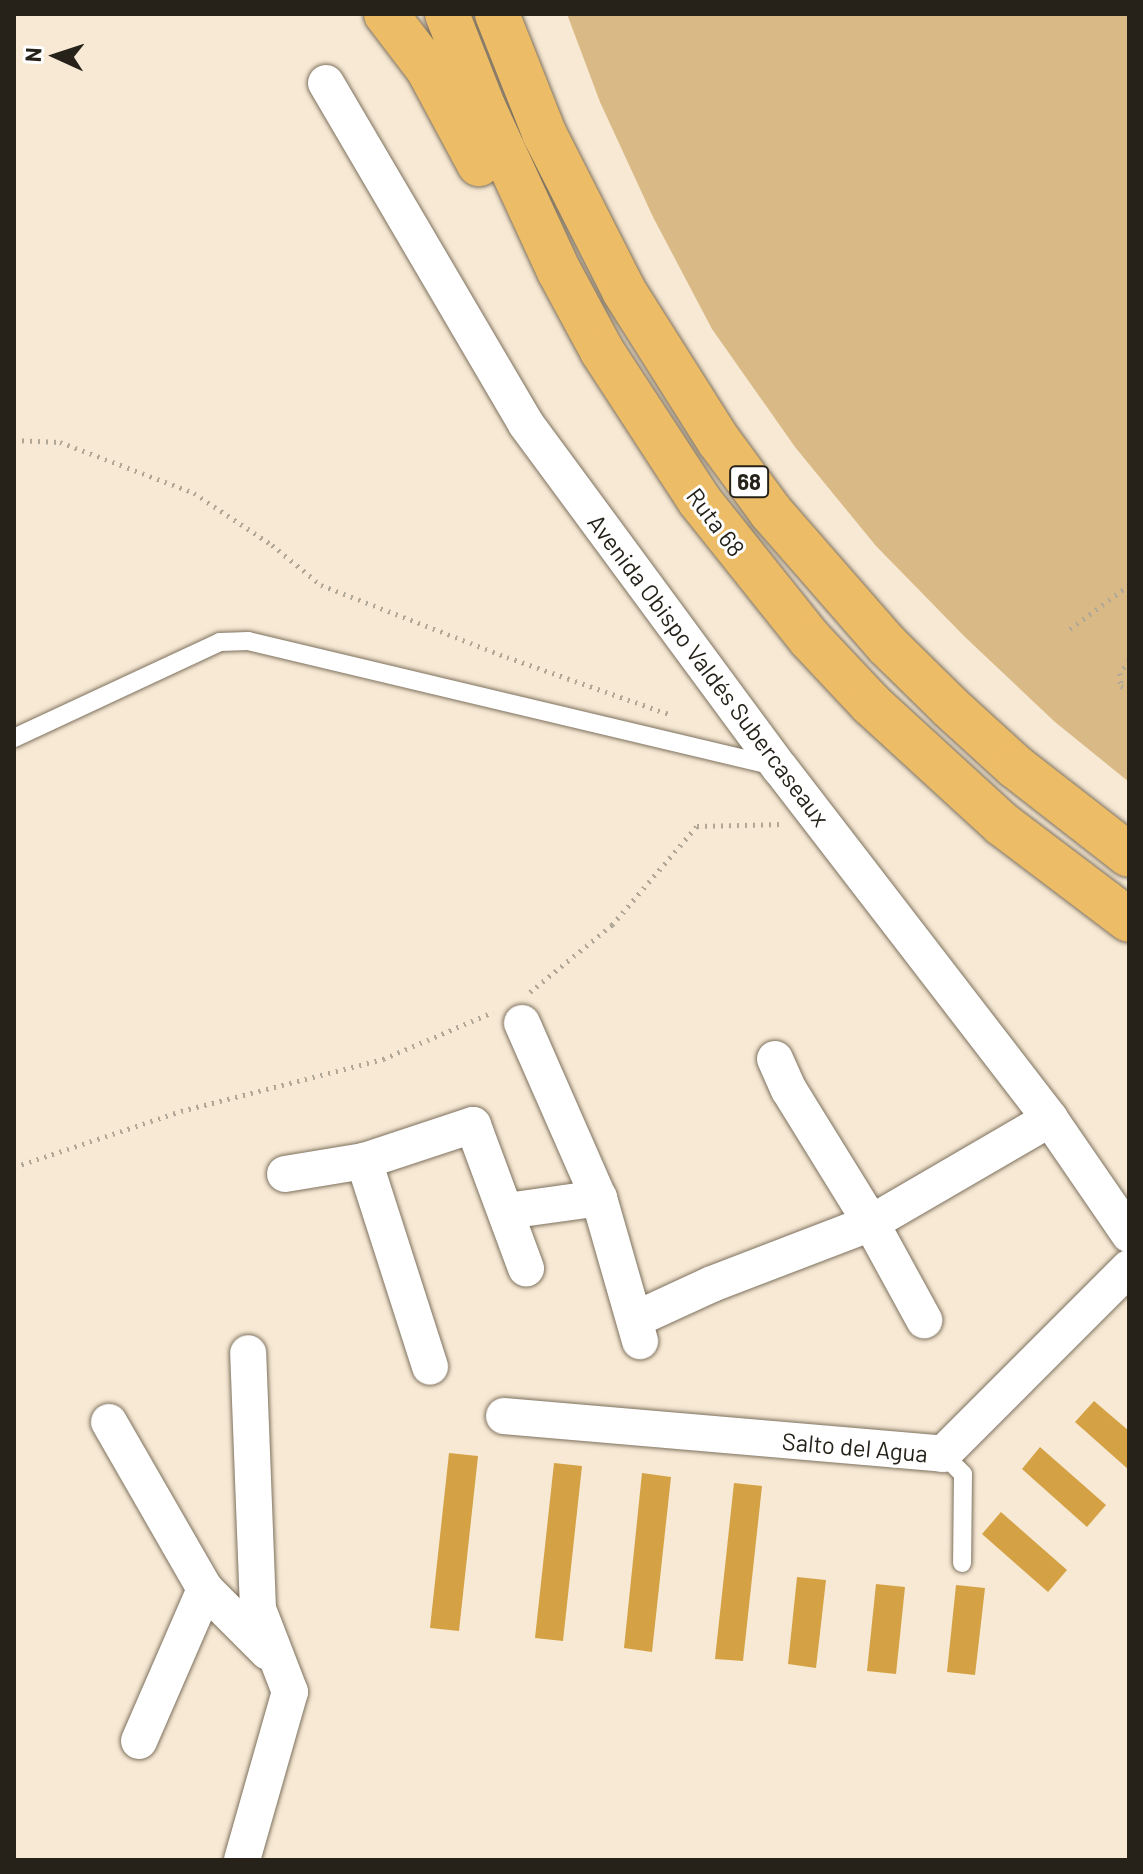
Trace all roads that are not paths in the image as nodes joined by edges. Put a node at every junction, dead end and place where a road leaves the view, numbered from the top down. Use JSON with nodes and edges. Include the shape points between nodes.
{"nodes":[{"id":1,"x":386,"y":14,"type":"edge"},
{"id":2,"x":447,"y":14,"type":"edge"},
{"id":3,"x":497,"y":14,"type":"edge"},
{"id":4,"x":326,"y":83,"type":"dead end"},
{"id":5,"x":602,"y":351,"type":"junction"},
{"id":6,"x":14,"y":738,"type":"edge"},
{"id":7,"x":780,"y":768,"type":"junction"},
{"id":8,"x":1129,"y":855,"type":"edge"},
{"id":9,"x":1129,"y":920,"type":"edge"},
{"id":10,"x":515,"y":1011,"type":"road end"},
{"id":11,"x":775,"y":1059,"type":"dead end"},
{"id":12,"x":1050,"y":1119,"type":"junction"},
{"id":13,"x":364,"y":1161,"type":"junction"},
{"id":14,"x":285,"y":1174,"type":"dead end"},
{"id":15,"x":599,"y":1198,"type":"junction"},
{"id":16,"x":507,"y":1211,"type":"junction"},
{"id":17,"x":871,"y":1223,"type":"junction"},
{"id":18,"x":1129,"y":1234,"type":"edge"},
{"id":19,"x":526,"y":1268,"type":"dead end"},
{"id":20,"x":1129,"y":1268,"type":"edge"},
{"id":21,"x":924,"y":1320,"type":"dead end"},
{"id":22,"x":248,"y":1353,"type":"dead end"},
{"id":23,"x":430,"y":1367,"type":"dead end"},
{"id":24,"x":504,"y":1416,"type":"dead end"},
{"id":25,"x":109,"y":1422,"type":"dead end"},
{"id":26,"x":943,"y":1454,"type":"junction"},
{"id":27,"x":962,"y":1563,"type":"dead end"},
{"id":28,"x":205,"y":1589,"type":"junction"},
{"id":29,"x":276,"y":1660,"type":"junction"},
{"id":30,"x":139,"y":1741,"type":"dead end"},
{"id":31,"x":242,"y":1860,"type":"edge"}],
"edges":[{"from":1,"to":5,"type":"highway","via":[[428,69],[497,197]]},
{"from":2,"to":5,"type":"highway","name":"Ruta 68","number":"68","via":[[519,190]]},
{"from":3,"to":8,"type":"highway","name":"Ruta 68","number":"68","via":[[544,133],[624,291],[771,512],[887,645],[950,707],[1016,767]]},
{"from":4,"to":7,"type":"street","name":"Avenida Obispo Valdés Subercaseaux","via":[[526,424]]},
{"from":5,"to":9,"type":"highway","name":"Ruta 68","number":"68","via":[[699,500],[820,650],[957,785]]},
{"from":6,"to":7,"type":"lane","via":[[220,642],[248,641]]},
{"from":7,"to":12,"type":"street","name":"Avenida Obispo Valdés Subercaseaux"},
{"from":10,"to":15,"type":"street"},
{"from":11,"to":17,"type":"street"},
{"from":12,"to":17,"type":"street"},
{"from":12,"to":18,"type":"street","name":"Avenida Obispo Valdés Subercaseaux"},
{"from":13,"to":14,"type":"street"},
{"from":13,"to":16,"type":"street","via":[[473,1125]]},
{"from":13,"to":23,"type":"street"},
{"from":15,"to":16,"type":"street"},
{"from":15,"to":17,"type":"street","via":[[638,1331],[712,1284]]},
{"from":16,"to":19,"type":"street"},
{"from":17,"to":21,"type":"street"},
{"from":20,"to":26,"type":"street","name":"Salto del Agua"},
{"from":22,"to":29,"type":"street","via":[[258,1609]]},
{"from":24,"to":26,"type":"street","name":"Salto del Agua"},
{"from":25,"to":28,"type":"street"},
{"from":26,"to":27,"type":"lane","via":[[963,1474]]},
{"from":28,"to":29,"type":"street"},
{"from":28,"to":30,"type":"street"},
{"from":29,"to":31,"type":"street","via":[[290,1692]]}]}
